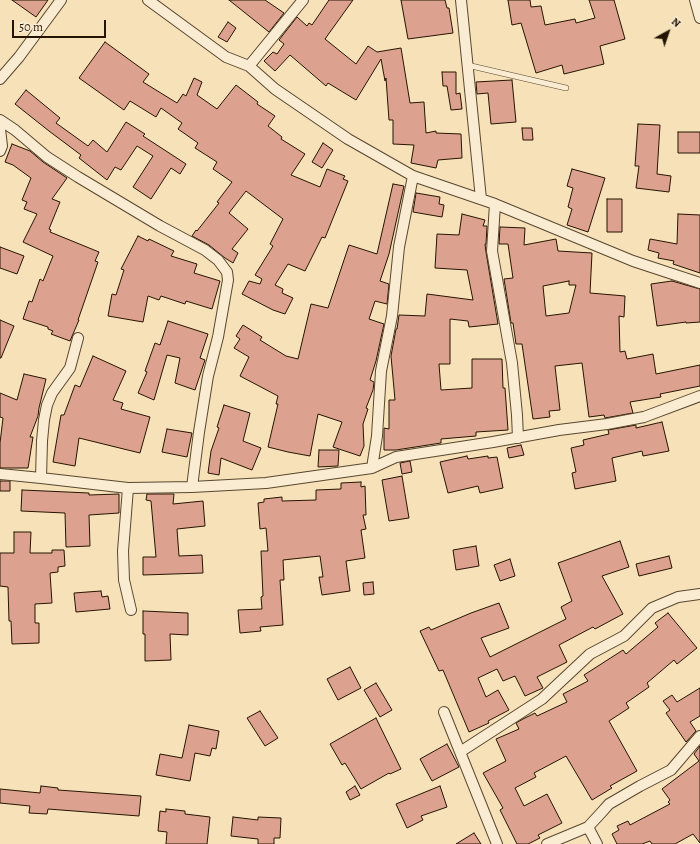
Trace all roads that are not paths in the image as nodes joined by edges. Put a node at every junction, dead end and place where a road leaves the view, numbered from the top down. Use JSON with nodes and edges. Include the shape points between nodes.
{"nodes":[{"id":1,"x":61,"y":0,"type":"edge"},
{"id":2,"x":148,"y":0,"type":"edge"},
{"id":3,"x":303,"y":0,"type":"edge"},
{"id":4,"x":461,"y":0,"type":"edge"},
{"id":5,"x":695,"y":0,"type":"edge"},
{"id":6,"x":700,"y":18,"type":"edge"},
{"id":7,"x":467,"y":65,"type":"junction"},
{"id":8,"x":249,"y":66,"type":"junction"},
{"id":9,"x":0,"y":79,"type":"edge"},
{"id":10,"x":566,"y":88,"type":"dead end"},
{"id":11,"x":0,"y":120,"type":"edge"},
{"id":12,"x":0,"y":129,"type":"edge"},
{"id":13,"x":0,"y":151,"type":"edge"},
{"id":14,"x":413,"y":176,"type":"junction"},
{"id":15,"x":481,"y":199,"type":"junction"},
{"id":16,"x":495,"y":204,"type":"junction"},
{"id":17,"x":700,"y":283,"type":"edge"},
{"id":18,"x":78,"y":338,"type":"dead end"},
{"id":19,"x":700,"y":396,"type":"edge"},
{"id":20,"x":518,"y":438,"type":"junction"},
{"id":21,"x":372,"y":468,"type":"junction"},
{"id":22,"x":0,"y":474,"type":"edge"},
{"id":23,"x":41,"y":478,"type":"junction"},
{"id":24,"x":192,"y":487,"type":"junction"},
{"id":25,"x":128,"y":488,"type":"junction"},
{"id":26,"x":700,"y":594,"type":"edge"},
{"id":27,"x":131,"y":610,"type":"dead end"},
{"id":28,"x":444,"y":712,"type":"dead end"},
{"id":29,"x":700,"y":736,"type":"edge"},
{"id":30,"x":460,"y":752,"type":"junction"},
{"id":31,"x":588,"y":827,"type":"junction"},
{"id":32,"x":497,"y":844,"type":"edge"},
{"id":33,"x":547,"y":844,"type":"edge"},
{"id":34,"x":597,"y":844,"type":"edge"}],
"edges":[{"from":1,"to":9,"type":"street"},
{"from":2,"to":8,"type":"street","via":[[226,57]]},
{"from":3,"to":8,"type":"street"},
{"from":4,"to":7,"type":"street"},
{"from":5,"to":6,"type":"street"},
{"from":7,"to":10,"type":"lane"},
{"from":7,"to":15,"type":"street"},
{"from":8,"to":14,"type":"street","via":[[275,89],[348,139]]},
{"from":11,"to":24,"type":"street","via":[[47,157],[78,177],[205,250],[218,260],[227,272],[228,280],[208,376]]},
{"from":12,"to":13,"type":"street"},
{"from":14,"to":15,"type":"street"},
{"from":14,"to":21,"type":"street","via":[[399,247],[392,316],[381,371],[377,436]]},
{"from":15,"to":16,"type":"street"},
{"from":16,"to":17,"type":"street","via":[[633,261]]},
{"from":16,"to":20,"type":"street","via":[[492,251],[512,363]]},
{"from":18,"to":23,"type":"street","via":[[70,368],[52,393],[47,405],[42,441]]},
{"from":19,"to":20,"type":"street","via":[[644,417]]},
{"from":20,"to":21,"type":"street","via":[[396,457]]},
{"from":21,"to":24,"type":"street","via":[[266,482]]},
{"from":22,"to":23,"type":"street"},
{"from":23,"to":25,"type":"street"},
{"from":24,"to":25,"type":"street"},
{"from":25,"to":27,"type":"street","via":[[123,551],[124,580]]},
{"from":26,"to":30,"type":"street","via":[[678,597],[652,608],[624,636],[590,654],[542,699]]},
{"from":28,"to":30,"type":"street"},
{"from":29,"to":31,"type":"street","via":[[671,770],[609,804]]},
{"from":30,"to":32,"type":"street"},
{"from":31,"to":33,"type":"street"},
{"from":31,"to":34,"type":"street"}]}
